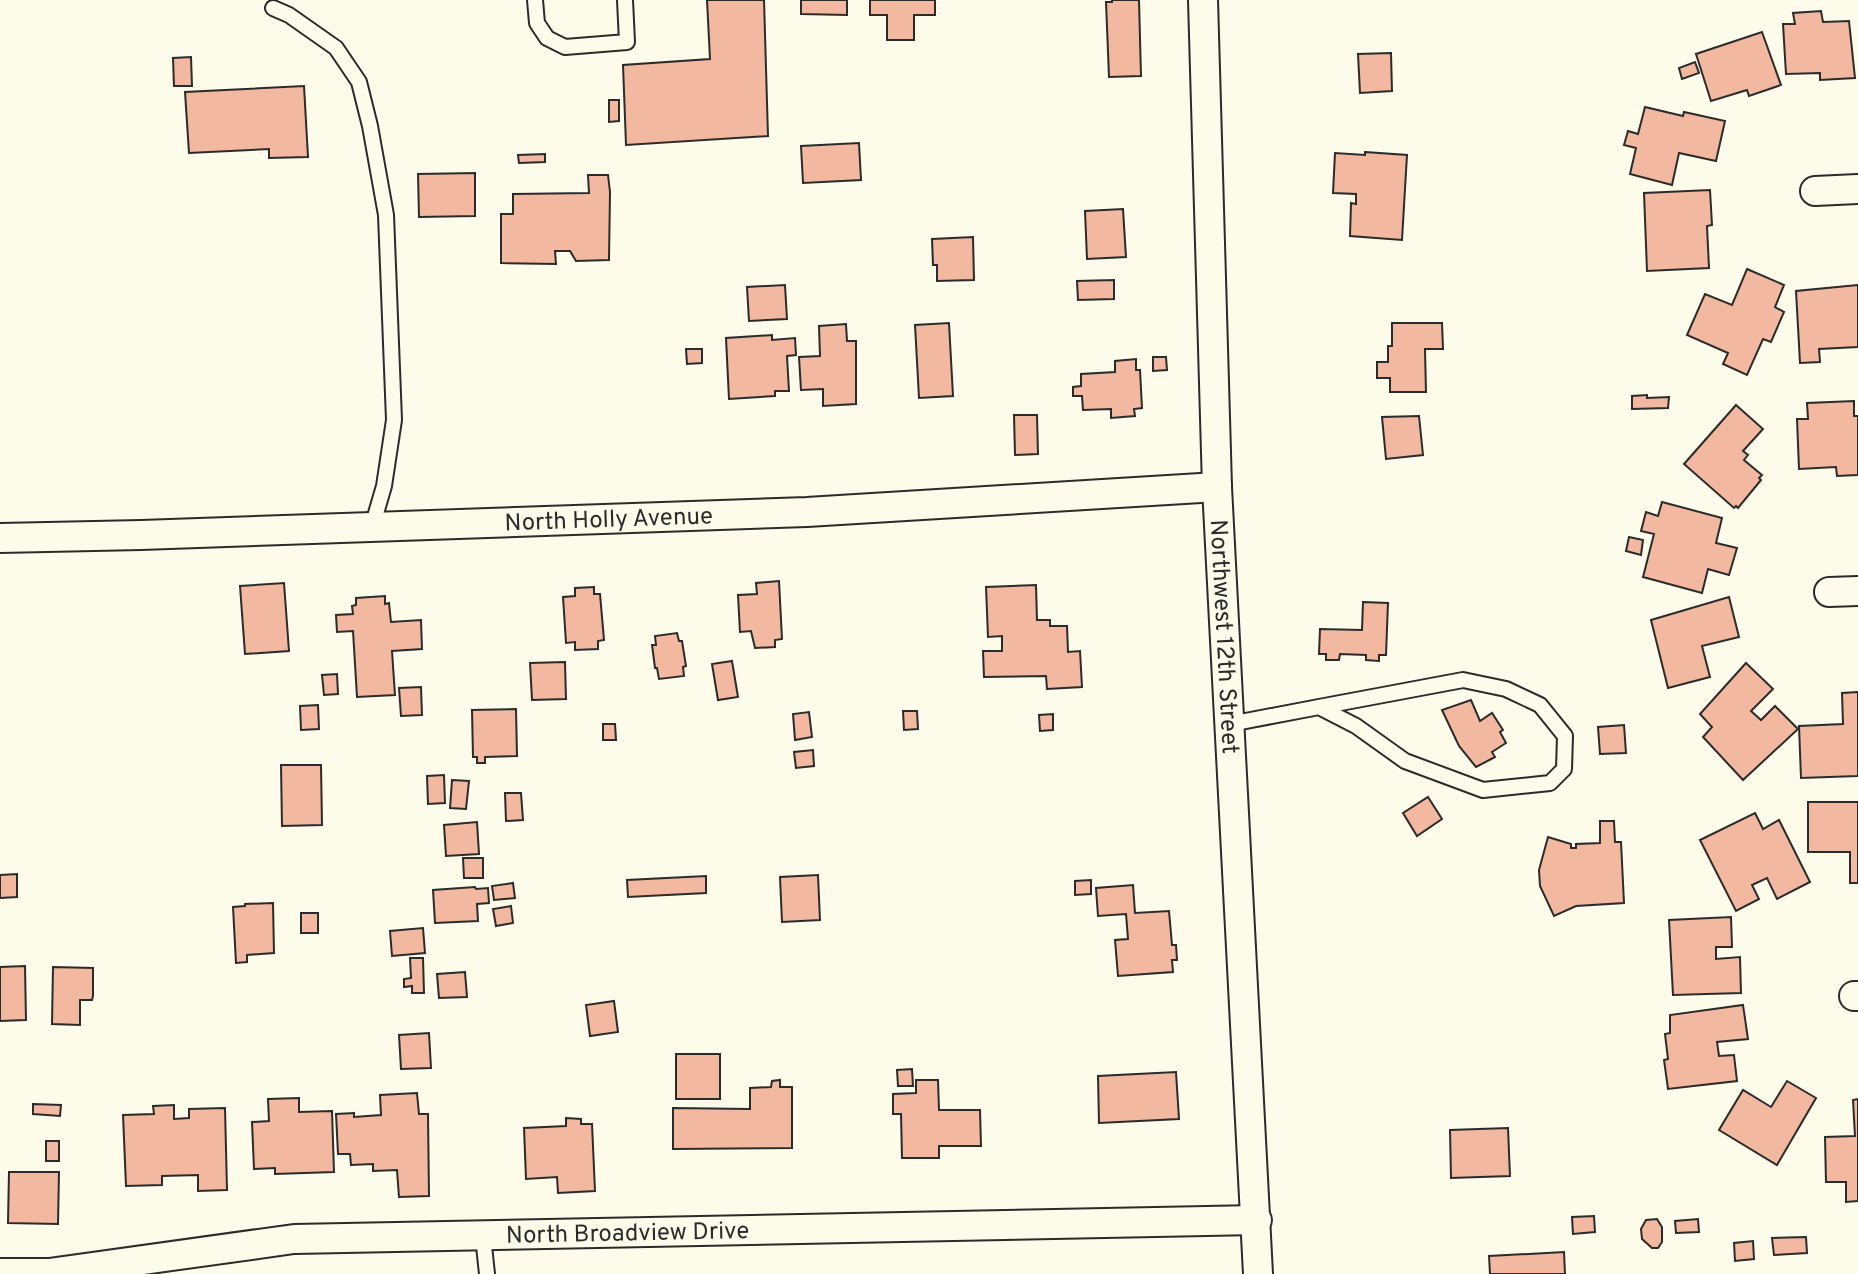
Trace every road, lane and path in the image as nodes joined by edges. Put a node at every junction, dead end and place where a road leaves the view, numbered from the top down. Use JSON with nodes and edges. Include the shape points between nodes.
{"nodes":[{"id":1,"x":535,"y":0,"type":"edge"},
{"id":2,"x":625,"y":0,"type":"edge"},
{"id":3,"x":1203,"y":0,"type":"edge"},
{"id":4,"x":273,"y":8,"type":"dead end"},
{"id":5,"x":1858,"y":189,"type":"edge"},
{"id":6,"x":1815,"y":191,"type":"dead end"},
{"id":7,"x":1217,"y":487,"type":"junction"},
{"id":8,"x":372,"y":527,"type":"junction"},
{"id":9,"x":0,"y":538,"type":"edge"},
{"id":10,"x":1858,"y":591,"type":"edge"},
{"id":11,"x":1829,"y":592,"type":"dead end"},
{"id":12,"x":1319,"y":707,"type":"junction"},
{"id":13,"x":1230,"y":724,"type":"junction"},
{"id":14,"x":1257,"y":1220,"type":"junction"},
{"id":15,"x":482,"y":1236,"type":"junction"},
{"id":16,"x":0,"y":1273,"type":"edge"},
{"id":17,"x":487,"y":1274,"type":"edge"},
{"id":18,"x":1258,"y":1274,"type":"edge"}],
"edges":[{"from":1,"to":2,"type":"lane","via":[[537,23],[547,38],[565,47],[627,41]]},
{"from":3,"to":7,"type":"street","name":"Northwest 12th Street"},
{"from":4,"to":8,"type":"lane","via":[[336,48],[359,82],[370,126],[386,215],[394,420]]},
{"from":5,"to":6,"type":"street"},
{"from":7,"to":8,"type":"street","name":"North Holly Avenue","via":[[807,512]]},
{"from":7,"to":13,"type":"street","name":"Northwest 12th Street"},
{"from":8,"to":9,"type":"street","name":"North Holly Avenue"},
{"from":10,"to":11,"type":"street"},
{"from":12,"to":12,"type":"lane","via":[[1356,726],[1405,761],[1483,790],[1550,782],[1564,769],[1564,737],[1541,705],[1506,689],[1463,680]]},
{"from":12,"to":13,"type":"lane"},
{"from":13,"to":14,"type":"street","name":"Northwest 12th Street"},
{"from":14,"to":15,"type":"street","name":"North Broadview Drive"},
{"from":14,"to":18,"type":"street","name":"Northwest 12th Street"},
{"from":15,"to":16,"type":"street","name":"North Broadview Drive","via":[[294,1239],[49,1273]]},
{"from":15,"to":17,"type":"lane"}]}
